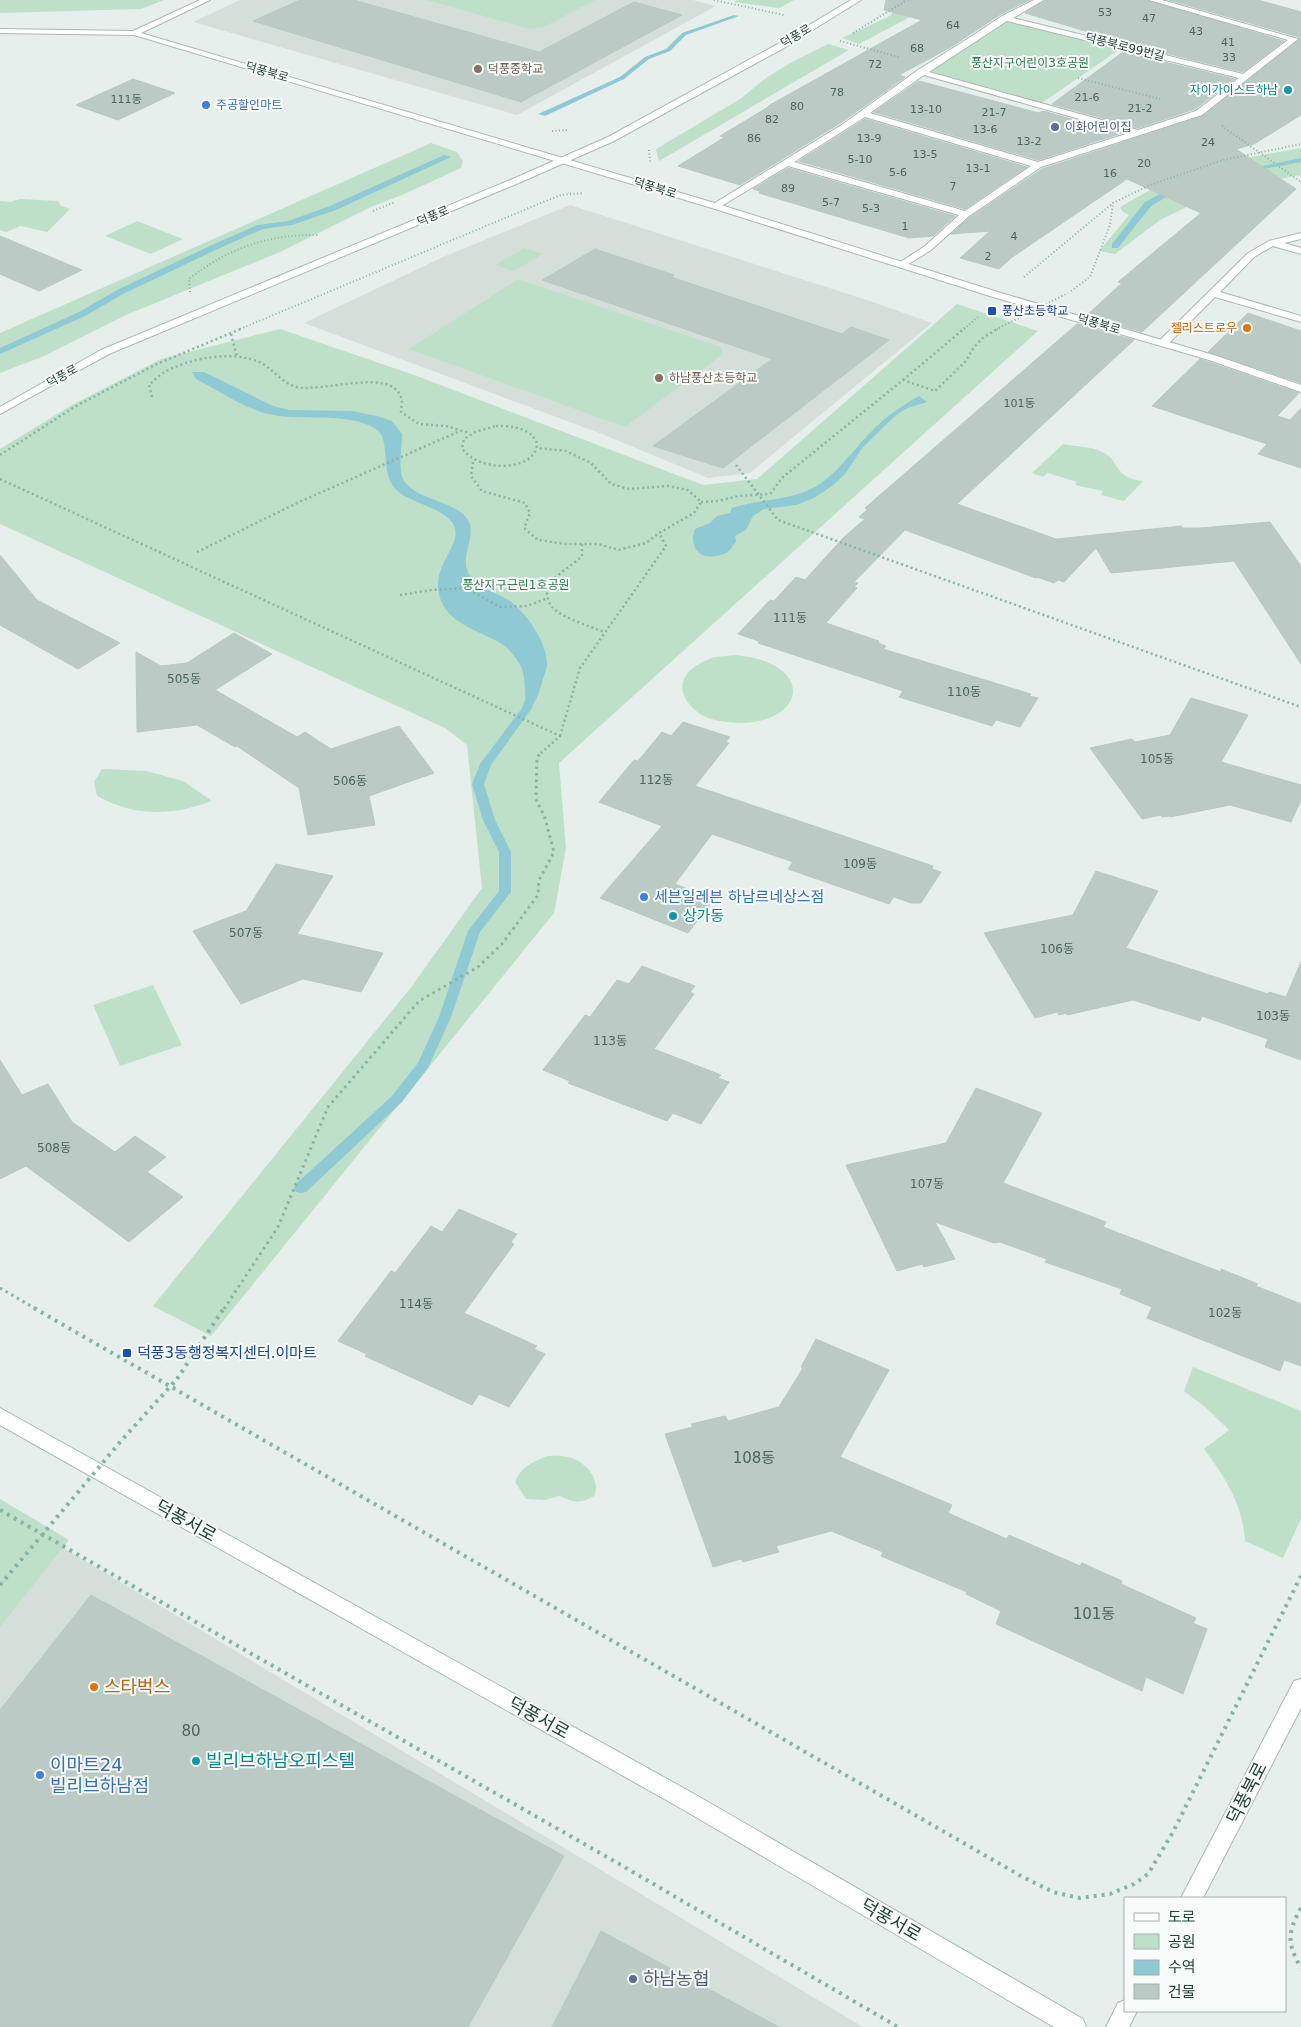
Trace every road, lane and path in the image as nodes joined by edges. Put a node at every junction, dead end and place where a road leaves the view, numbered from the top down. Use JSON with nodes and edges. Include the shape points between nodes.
{"nodes":[{"id":1,"x":206,"y":0,"type":"edge"},
{"id":2,"x":714,"y":0,"type":"edge"},
{"id":3,"x":857,"y":0,"type":"edge"},
{"id":4,"x":1040,"y":0,"type":"edge"},
{"id":5,"x":1153,"y":0,"type":"edge"},
{"id":6,"x":784,"y":15,"type":"dead end"},
{"id":7,"x":1005,"y":18,"type":"junction"},
{"id":8,"x":0,"y":31,"type":"edge"},
{"id":9,"x":134,"y":33,"type":"junction"},
{"id":10,"x":840,"y":41,"type":"dead end"},
{"id":11,"x":905,"y":59,"type":"dead end"},
{"id":12,"x":920,"y":72,"type":"junction"},
{"id":13,"x":1244,"y":77,"type":"junction"},
{"id":14,"x":1078,"y":78,"type":"dead end"},
{"id":15,"x":1160,"y":99,"type":"dead end"},
{"id":16,"x":863,"y":114,"type":"junction"},
{"id":17,"x":1221,"y":125,"type":"dead end"},
{"id":18,"x":574,"y":129,"type":"dead end"},
{"id":19,"x":550,"y":131,"type":"dead end"},
{"id":20,"x":1136,"y":132,"type":"junction"},
{"id":21,"x":1301,"y":144,"type":"edge"},
{"id":22,"x":649,"y":150,"type":"dead end"},
{"id":23,"x":1260,"y":152,"type":"junction"},
{"id":24,"x":564,"y":160,"type":"junction"},
{"id":25,"x":786,"y":163,"type":"junction"},
{"id":26,"x":1038,"y":165,"type":"junction"},
{"id":27,"x":652,"y":166,"type":"dead end"},
{"id":28,"x":1301,"y":182,"type":"edge"},
{"id":29,"x":570,"y":194,"type":"dead end"},
{"id":30,"x":1113,"y":203,"type":"junction"},
{"id":31,"x":715,"y":206,"type":"junction"},
{"id":32,"x":966,"y":214,"type":"junction"},
{"id":33,"x":321,"y":236,"type":"dead end"},
{"id":34,"x":1301,"y":236,"type":"edge"},
{"id":35,"x":1272,"y":243,"type":"junction"},
{"id":36,"x":1301,"y":251,"type":"edge"},
{"id":37,"x":901,"y":265,"type":"junction"},
{"id":38,"x":1020,"y":280,"type":"dead end"},
{"id":39,"x":1060,"y":291,"type":"dead end"},
{"id":40,"x":190,"y":292,"type":"dead end"},
{"id":41,"x":1068,"y":293,"type":"junction"},
{"id":42,"x":1213,"y":293,"type":"junction"},
{"id":43,"x":982,"y":313,"type":"dead end"},
{"id":44,"x":1301,"y":318,"type":"edge"},
{"id":45,"x":231,"y":334,"type":"junction"},
{"id":46,"x":1163,"y":343,"type":"junction"},
{"id":47,"x":237,"y":358,"type":"junction"},
{"id":48,"x":903,"y":380,"type":"junction"},
{"id":49,"x":1301,"y":389,"type":"edge"},
{"id":50,"x":152,"y":397,"type":"dead end"},
{"id":51,"x":0,"y":411,"type":"edge"},
{"id":52,"x":461,"y":430,"type":"junction"},
{"id":53,"x":469,"y":433,"type":"junction"},
{"id":54,"x":538,"y":448,"type":"junction"},
{"id":55,"x":0,"y":455,"type":"edge"},
{"id":56,"x":473,"y":462,"type":"junction"},
{"id":57,"x":736,"y":466,"type":"dead end"},
{"id":58,"x":0,"y":479,"type":"edge"},
{"id":59,"x":758,"y":494,"type":"junction"},
{"id":60,"x":701,"y":502,"type":"junction"},
{"id":61,"x":659,"y":533,"type":"junction"},
{"id":62,"x":582,"y":544,"type":"junction"},
{"id":63,"x":197,"y":552,"type":"dead end"},
{"id":64,"x":400,"y":595,"type":"dead end"},
{"id":65,"x":548,"y":598,"type":"junction"},
{"id":66,"x":604,"y":632,"type":"junction"},
{"id":67,"x":1301,"y":707,"type":"edge"},
{"id":68,"x":560,"y":736,"type":"junction"},
{"id":69,"x":0,"y":1288,"type":"edge"},
{"id":70,"x":0,"y":1416,"type":"edge"},
{"id":71,"x":0,"y":1510,"type":"edge"},
{"id":72,"x":1301,"y":1576,"type":"edge"},
{"id":73,"x":0,"y":1585,"type":"edge"},
{"id":74,"x":1301,"y":1688,"type":"edge"},
{"id":75,"x":1193,"y":1897,"type":"edge"},
{"id":76,"x":1301,"y":1908,"type":"edge"},
{"id":77,"x":1301,"y":1968,"type":"edge"},
{"id":78,"x":1125,"y":2012,"type":"edge"},
{"id":79,"x":898,"y":2027,"type":"edge"},
{"id":80,"x":1076,"y":2027,"type":"edge"},
{"id":81,"x":1117,"y":2027,"type":"edge"}],
"edges":[{"from":1,"to":9,"type":"street"},
{"from":2,"to":6,"type":"path"},
{"from":3,"to":24,"type":"street","name":"덕풍로","via":[[670,108]]},
{"from":4,"to":7,"type":"street"},
{"from":5,"to":13,"type":"street","via":[[1294,39]]},
{"from":7,"to":12,"type":"street"},
{"from":7,"to":13,"type":"street","name":"덕풍북로99번길"},
{"from":8,"to":9,"type":"street","name":"덕풍북로"},
{"from":9,"to":24,"type":"street","name":"덕풍북로"},
{"from":10,"to":11,"type":"path"},
{"from":12,"to":16,"type":"street"},
{"from":12,"to":20,"type":"street"},
{"from":13,"to":20,"type":"street","via":[[1199,113]]},
{"from":14,"to":15,"type":"path"},
{"from":16,"to":25,"type":"street"},
{"from":16,"to":26,"type":"street"},
{"from":17,"to":23,"type":"path"},
{"from":18,"to":19,"type":"path"},
{"from":20,"to":26,"type":"street"},
{"from":21,"to":23,"type":"path"},
{"from":22,"to":27,"type":"path"},
{"from":23,"to":28,"type":"path"},
{"from":23,"to":30,"type":"path","via":[[1182,173]]},
{"from":24,"to":31,"type":"street","name":"덕풍북로"},
{"from":24,"to":51,"type":"street","name":"덕풍로","via":[[105,352]]},
{"from":25,"to":31,"type":"street"},
{"from":25,"to":32,"type":"street"},
{"from":26,"to":32,"type":"street"},
{"from":29,"to":45,"type":"path","via":[[548,200]]},
{"from":30,"to":38,"type":"path"},
{"from":30,"to":41,"type":"path","via":[[1110,225],[1090,277]]},
{"from":31,"to":37,"type":"street","name":"덕풍북로"},
{"from":32,"to":37,"type":"street","via":[[928,248]]},
{"from":33,"to":40,"type":"path","via":[[295,234],[273,237],[230,250],[188,279]]},
{"from":34,"to":35,"type":"street"},
{"from":35,"to":36,"type":"street"},
{"from":35,"to":42,"type":"street","via":[[1251,255]]},
{"from":37,"to":46,"type":"street","name":"덕풍북로"},
{"from":39,"to":41,"type":"path"},
{"from":41,"to":48,"type":"path","bridge":true,"via":[[999,328],[979,342],[966,361],[935,391]]},
{"from":42,"to":44,"type":"street"},
{"from":42,"to":46,"type":"street"},
{"from":43,"to":48,"type":"path"},
{"from":45,"to":47,"type":"path"},
{"from":45,"to":55,"type":"path","via":[[157,364],[92,398]]},
{"from":46,"to":49,"type":"street","name":"덕풍북로"},
{"from":47,"to":50,"type":"path","via":[[210,358],[184,363],[163,373],[149,386]]},
{"from":47,"to":52,"type":"path","via":[[257,361],[273,370],[282,381],[297,387],[317,389],[359,382],[395,388],[401,398],[401,412],[419,424]]},
{"from":48,"to":59,"type":"path","via":[[783,477],[770,494]]},
{"from":52,"to":53,"type":"path"},
{"from":52,"to":63,"type":"path"},
{"from":53,"to":54,"type":"path","via":[[496,426],[520,428],[536,438]]},
{"from":53,"to":56,"type":"path","via":[[461,444],[466,457]]},
{"from":54,"to":56,"type":"path","via":[[531,458],[510,466]]},
{"from":54,"to":60,"type":"path","via":[[566,451],[591,463],[611,484],[629,489],[681,488]]},
{"from":56,"to":62,"type":"path","via":[[471,476],[482,491],[525,503],[530,513],[524,528],[538,540]]},
{"from":57,"to":59,"type":"path"},
{"from":58,"to":68,"type":"path"},
{"from":59,"to":60,"type":"path"},
{"from":59,"to":67,"type":"path","via":[[778,520]]},
{"from":60,"to":61,"type":"path","via":[[694,513]]},
{"from":61,"to":62,"type":"path","via":[[646,543],[619,550],[598,544]]},
{"from":61,"to":66,"type":"path","via":[[666,546]]},
{"from":62,"to":65,"type":"path","via":[[582,556],[550,580],[546,588]]},
{"from":64,"to":65,"type":"path","via":[[466,588],[500,607],[527,606]]},
{"from":65,"to":66,"type":"path","via":[[552,607],[562,614]]},
{"from":66,"to":68,"type":"path","via":[[580,668]]},
{"from":68,"to":73,"type":"path","bridge":true,"via":[[537,756],[536,799],[546,818],[554,852],[539,880],[538,895],[502,944],[478,967],[419,1001],[328,1107],[278,1227],[176,1380],[120,1441]]},
{"from":69,"to":72,"type":"path","via":[[1021,1876],[1064,1896],[1080,1898],[1110,1894],[1148,1874],[1173,1832]]},
{"from":70,"to":80,"type":"street","name":"덕풍서로","via":[[690,1802]]},
{"from":71,"to":79,"type":"path","via":[[622,1865]]},
{"from":74,"to":75,"type":"street","name":"덕풍북로"},
{"from":76,"to":77,"type":"path","via":[[1289,1933]]},
{"from":78,"to":81,"type":"street"}]}
